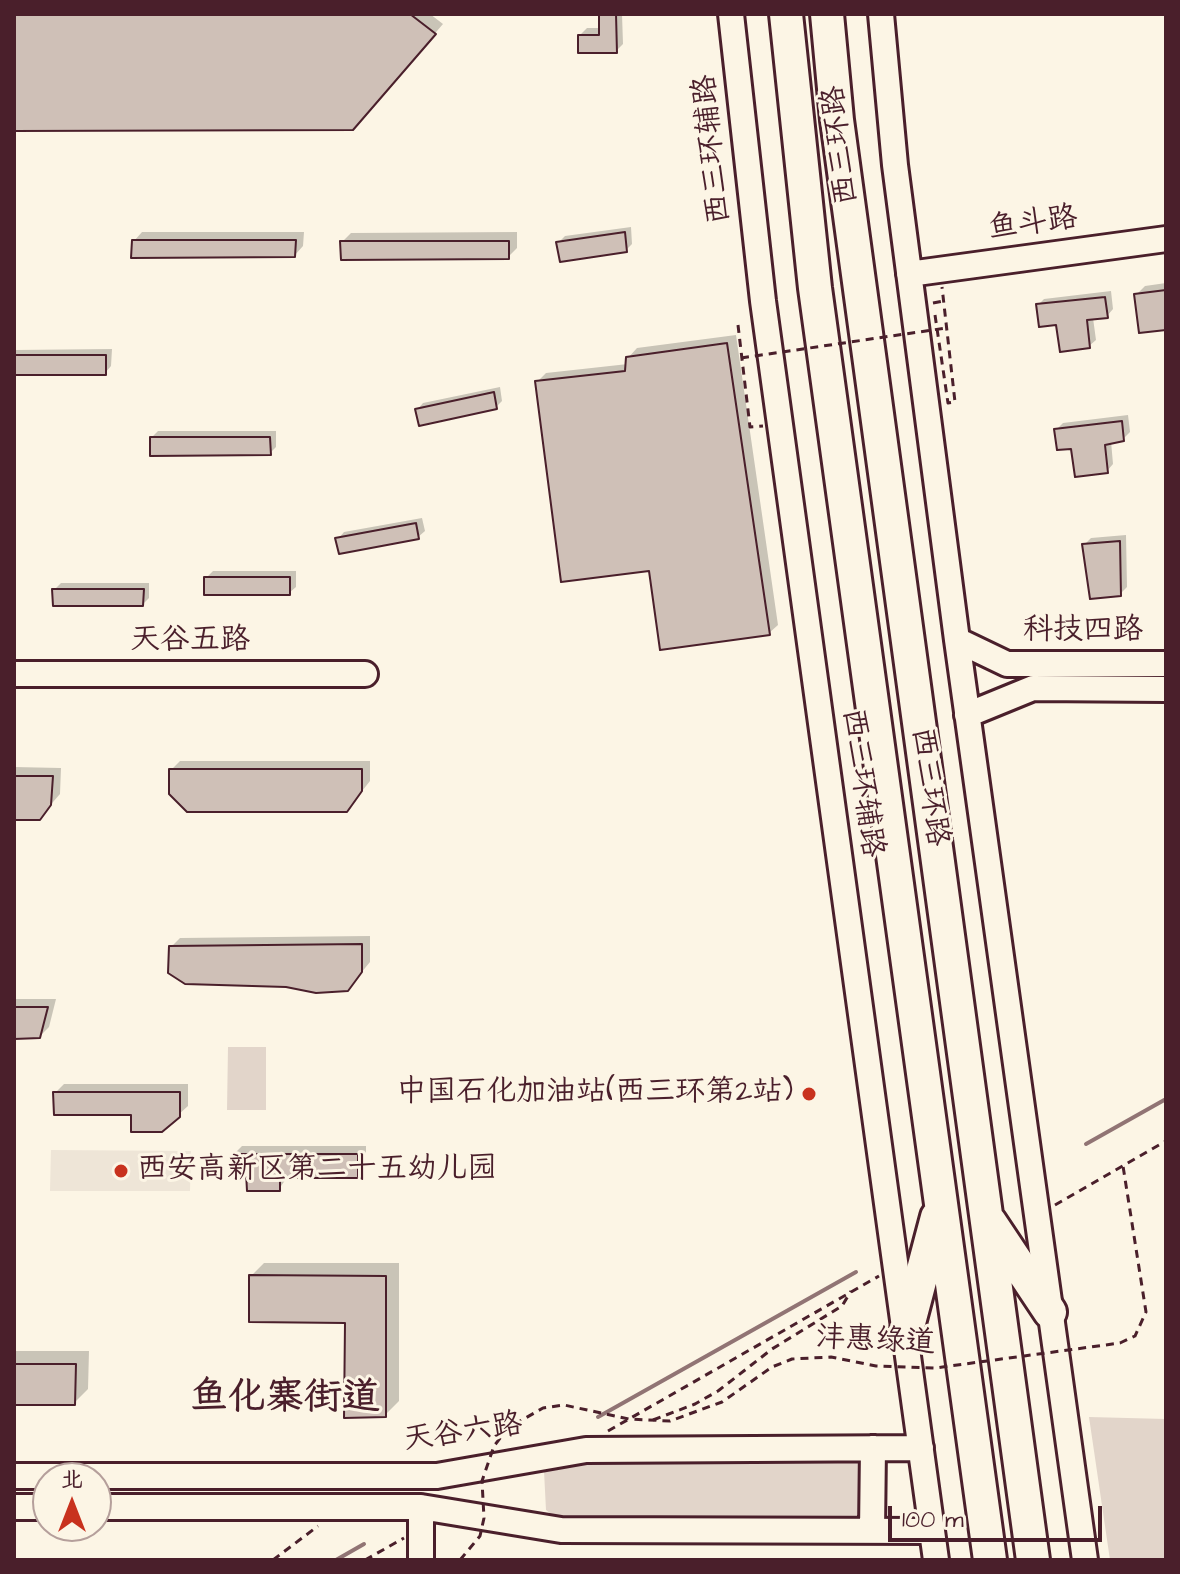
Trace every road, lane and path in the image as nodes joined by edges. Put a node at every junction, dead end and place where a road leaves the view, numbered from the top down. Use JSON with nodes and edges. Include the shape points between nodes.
{"nodes":[{"id":1,"x":731,"y":14,"type":"edge"},
{"id":2,"x":786,"y":14,"type":"edge"},
{"id":3,"x":827,"y":14,"type":"edge"},
{"id":4,"x":881,"y":14,"type":"edge"},
{"id":5,"x":1166,"y":239,"type":"edge"},
{"id":6,"x":909,"y":274,"type":"junction"},
{"id":7,"x":738,"y":325,"type":"dead end"},
{"id":8,"x":946,"y":328,"type":"junction"},
{"id":9,"x":741,"y":358,"type":"junction"},
{"id":10,"x":750,"y":427,"type":"dead end"},
{"id":11,"x":957,"y":640,"type":"junction"},
{"id":12,"x":1166,"y":664,"type":"edge"},
{"id":13,"x":14,"y":674,"type":"edge"},
{"id":14,"x":14,"y":689,"type":"edge"},
{"id":15,"x":1166,"y":689,"type":"edge"},
{"id":16,"x":967,"y":715,"type":"junction"},
{"id":17,"x":1166,"y":1141,"type":"edge"},
{"id":18,"x":1123,"y":1166,"type":"junction"},
{"id":19,"x":941,"y":1203,"type":"junction"},
{"id":20,"x":1037,"y":1215,"type":"junction"},
{"id":21,"x":986,"y":1216,"type":"junction"},
{"id":22,"x":895,"y":1268,"type":"junction"},
{"id":23,"x":851,"y":1291,"type":"junction"},
{"id":24,"x":1050,"y":1312,"type":"junction"},
{"id":25,"x":905,"y":1338,"type":"junction"},
{"id":26,"x":653,"y":1420,"type":"junction"},
{"id":27,"x":607,"y":1431,"type":"dead end"},
{"id":28,"x":873,"y":1448,"type":"junction"},
{"id":29,"x":921,"y":1448,"type":"junction"},
{"id":30,"x":14,"y":1476,"type":"edge"},
{"id":31,"x":112,"y":1507,"type":"edge"},
{"id":32,"x":339,"y":1507,"type":"junction"},
{"id":33,"x":421,"y":1517,"type":"junction"},
{"id":34,"x":872,"y":1531,"type":"junction"},
{"id":35,"x":932,"y":1531,"type":"junction"},
{"id":36,"x":273,"y":1560,"type":"edge"},
{"id":37,"x":365,"y":1560,"type":"edge"},
{"id":38,"x":421,"y":1560,"type":"edge"},
{"id":39,"x":460,"y":1560,"type":"edge"},
{"id":40,"x":936,"y":1560,"type":"edge"},
{"id":41,"x":990,"y":1560,"type":"edge"},
{"id":42,"x":1033,"y":1560,"type":"edge"},
{"id":43,"x":1085,"y":1560,"type":"edge"}],
"edges":[{"from":1,"to":22,"type":"main road","name":"西三环辅路","via":[[765,316]]},
{"from":2,"to":19,"type":"highway","name":"西三环路","via":[[815,288]]},
{"from":3,"to":21,"type":"highway","name":"西三环路"},
{"from":4,"to":6,"type":"main road"},
{"from":5,"to":6,"type":"main road","name":"鱼斗路"},
{"from":6,"to":11,"type":"main road"},
{"from":7,"to":9,"type":"path"},
{"from":8,"to":8,"type":"path","via":[[955,402],[948,403],[933,302],[943,301]]},
{"from":8,"to":9,"type":"path","bridge":true},
{"from":9,"to":10,"type":"path"},
{"from":11,"to":12,"type":"main road","name":"科技四路","via":[[1007,664]]},
{"from":11,"to":16,"type":"main road"},
{"from":13,"to":14,"type":"main road","name":"天谷五路","via":[[364,682]]},
{"from":15,"to":16,"type":"main road","name":"科技四路","via":[[1033,688]]},
{"from":16,"to":20,"type":"main road"},
{"from":17,"to":18,"type":"path"},
{"from":18,"to":20,"type":"path"},
{"from":18,"to":26,"type":"path","name":"沣惠绿道","bridge":true,"via":[[1146,1312],[1135,1336],[1120,1343],[935,1368],[876,1366],[831,1357],[792,1359],[722,1402],[670,1421]]},
{"from":19,"to":25,"type":"highway"},
{"from":19,"to":41,"type":"highway","name":"西三环路"},
{"from":20,"to":24,"type":"main road"},
{"from":21,"to":24,"type":"highway"},
{"from":21,"to":42,"type":"highway","name":"西三环路"},
{"from":22,"to":23,"type":"path"},
{"from":22,"to":25,"type":"main road","name":"西三环辅路"},
{"from":23,"to":26,"type":"path","via":[[829,1316],[772,1349],[740,1376],[695,1404]]},
{"from":23,"to":27,"type":"path"},
{"from":24,"to":43,"type":"main road"},
{"from":25,"to":29,"type":"main road","name":"西三环辅路"},
{"from":26,"to":39,"type":"path","name":"沣惠绿道","bridge":true,"via":[[564,1405],[543,1408],[508,1428],[486,1462],[480,1536]]},
{"from":28,"to":29,"type":"main road","name":"天谷六路"},
{"from":28,"to":30,"type":"main road","name":"天谷六路","via":[[586,1450],[437,1476]]},
{"from":28,"to":34,"type":"main road"},
{"from":29,"to":35,"type":"main road","name":"西三环辅路"},
{"from":31,"to":32,"type":"main road"},
{"from":32,"to":33,"type":"main road"},
{"from":32,"to":36,"type":"path"},
{"from":33,"to":34,"type":"main road","via":[[561,1530]]},
{"from":33,"to":37,"type":"path"},
{"from":33,"to":38,"type":"main road"},
{"from":34,"to":35,"type":"main road"},
{"from":35,"to":40,"type":"main road","name":"西三环辅路"}]}
